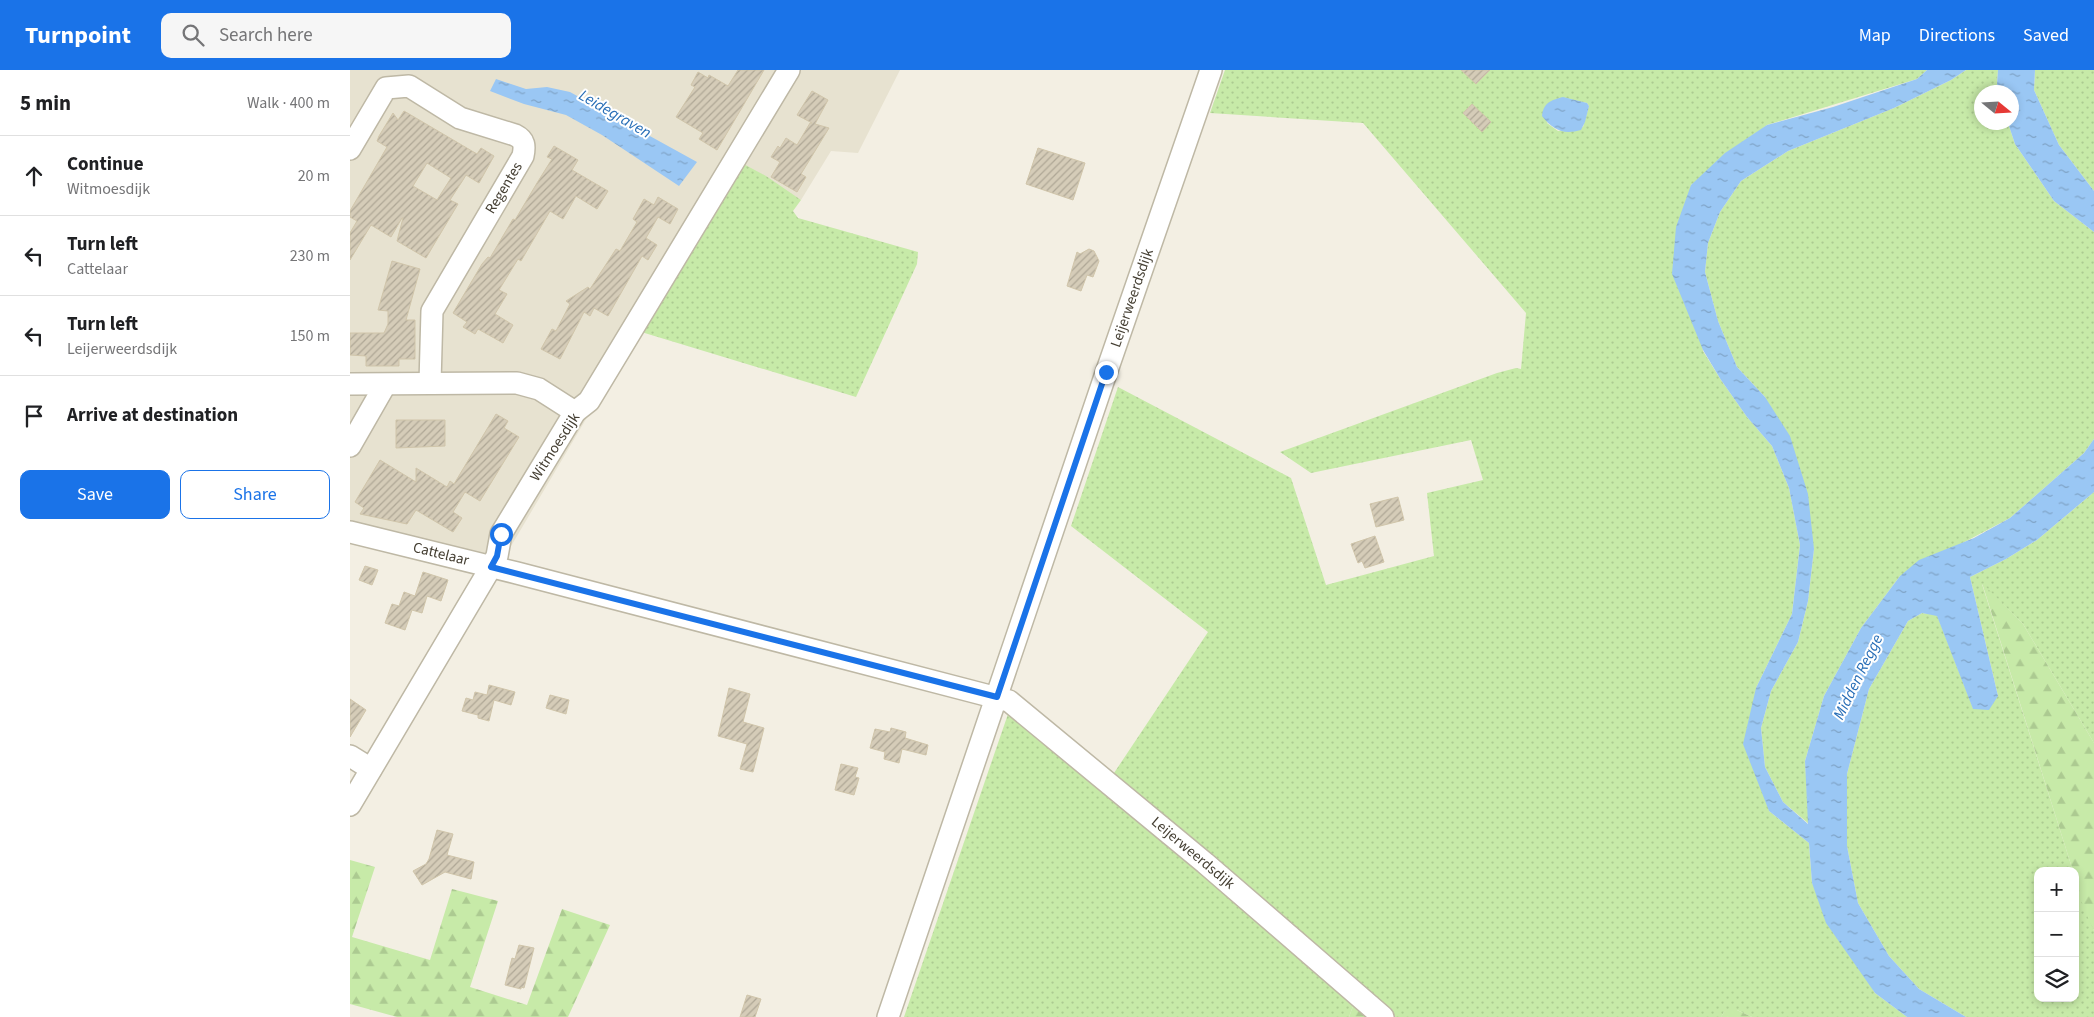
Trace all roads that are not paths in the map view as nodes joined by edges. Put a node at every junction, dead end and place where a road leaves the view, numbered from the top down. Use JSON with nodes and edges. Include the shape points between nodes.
{"nodes":[{"id":1,"x":789,"y":70,"type":"edge"},
{"id":2,"x":1211,"y":70,"type":"edge"},
{"id":3,"x":350,"y":149,"type":"edge"},
{"id":4,"x":430,"y":383,"type":"junction"},
{"id":5,"x":350,"y":384,"type":"edge"},
{"id":6,"x":385,"y":385,"type":"junction"},
{"id":7,"x":575,"y":412,"type":"junction"},
{"id":8,"x":350,"y":446,"type":"edge"},
{"id":9,"x":350,"y":532,"type":"edge"},
{"id":10,"x":491,"y":567,"type":"junction"},
{"id":11,"x":997,"y":697,"type":"junction"},
{"id":12,"x":350,"y":756,"type":"edge"},
{"id":13,"x":371,"y":769,"type":"junction"},
{"id":14,"x":350,"y":805,"type":"edge"},
{"id":15,"x":888,"y":1017,"type":"edge"},
{"id":16,"x":1383,"y":1017,"type":"edge"}],
"edges":[{"from":1,"to":7,"type":"street","name":"Witmoesdijk","via":[[589,401]]},
{"from":2,"to":11,"type":"street","name":"Leijerweerdsdijk"},
{"from":3,"to":4,"type":"street","name":"Regentes","via":[[386,88],[409,86],[460,118],[515,135],[524,143],[523,156],[432,311]]},
{"from":4,"to":6,"type":"street"},
{"from":4,"to":7,"type":"street","via":[[517,383],[539,389]]},
{"from":5,"to":6,"type":"street"},
{"from":6,"to":8,"type":"street"},
{"from":7,"to":10,"type":"street","name":"Witmoesdijk","via":[[501,534],[497,556]]},
{"from":9,"to":10,"type":"street","name":"Cattelaar"},
{"from":10,"to":11,"type":"street","name":"Cattelaar"},
{"from":10,"to":13,"type":"street","name":"Witmoesdijk"},
{"from":11,"to":15,"type":"street","name":"Leijerweerdsdijk"},
{"from":11,"to":16,"type":"street","name":"Leijerweerdsdijk","via":[[1009,701],[1103,777]]},
{"from":12,"to":13,"type":"street"},
{"from":13,"to":14,"type":"street","name":"Witmoesdijk"}]}
